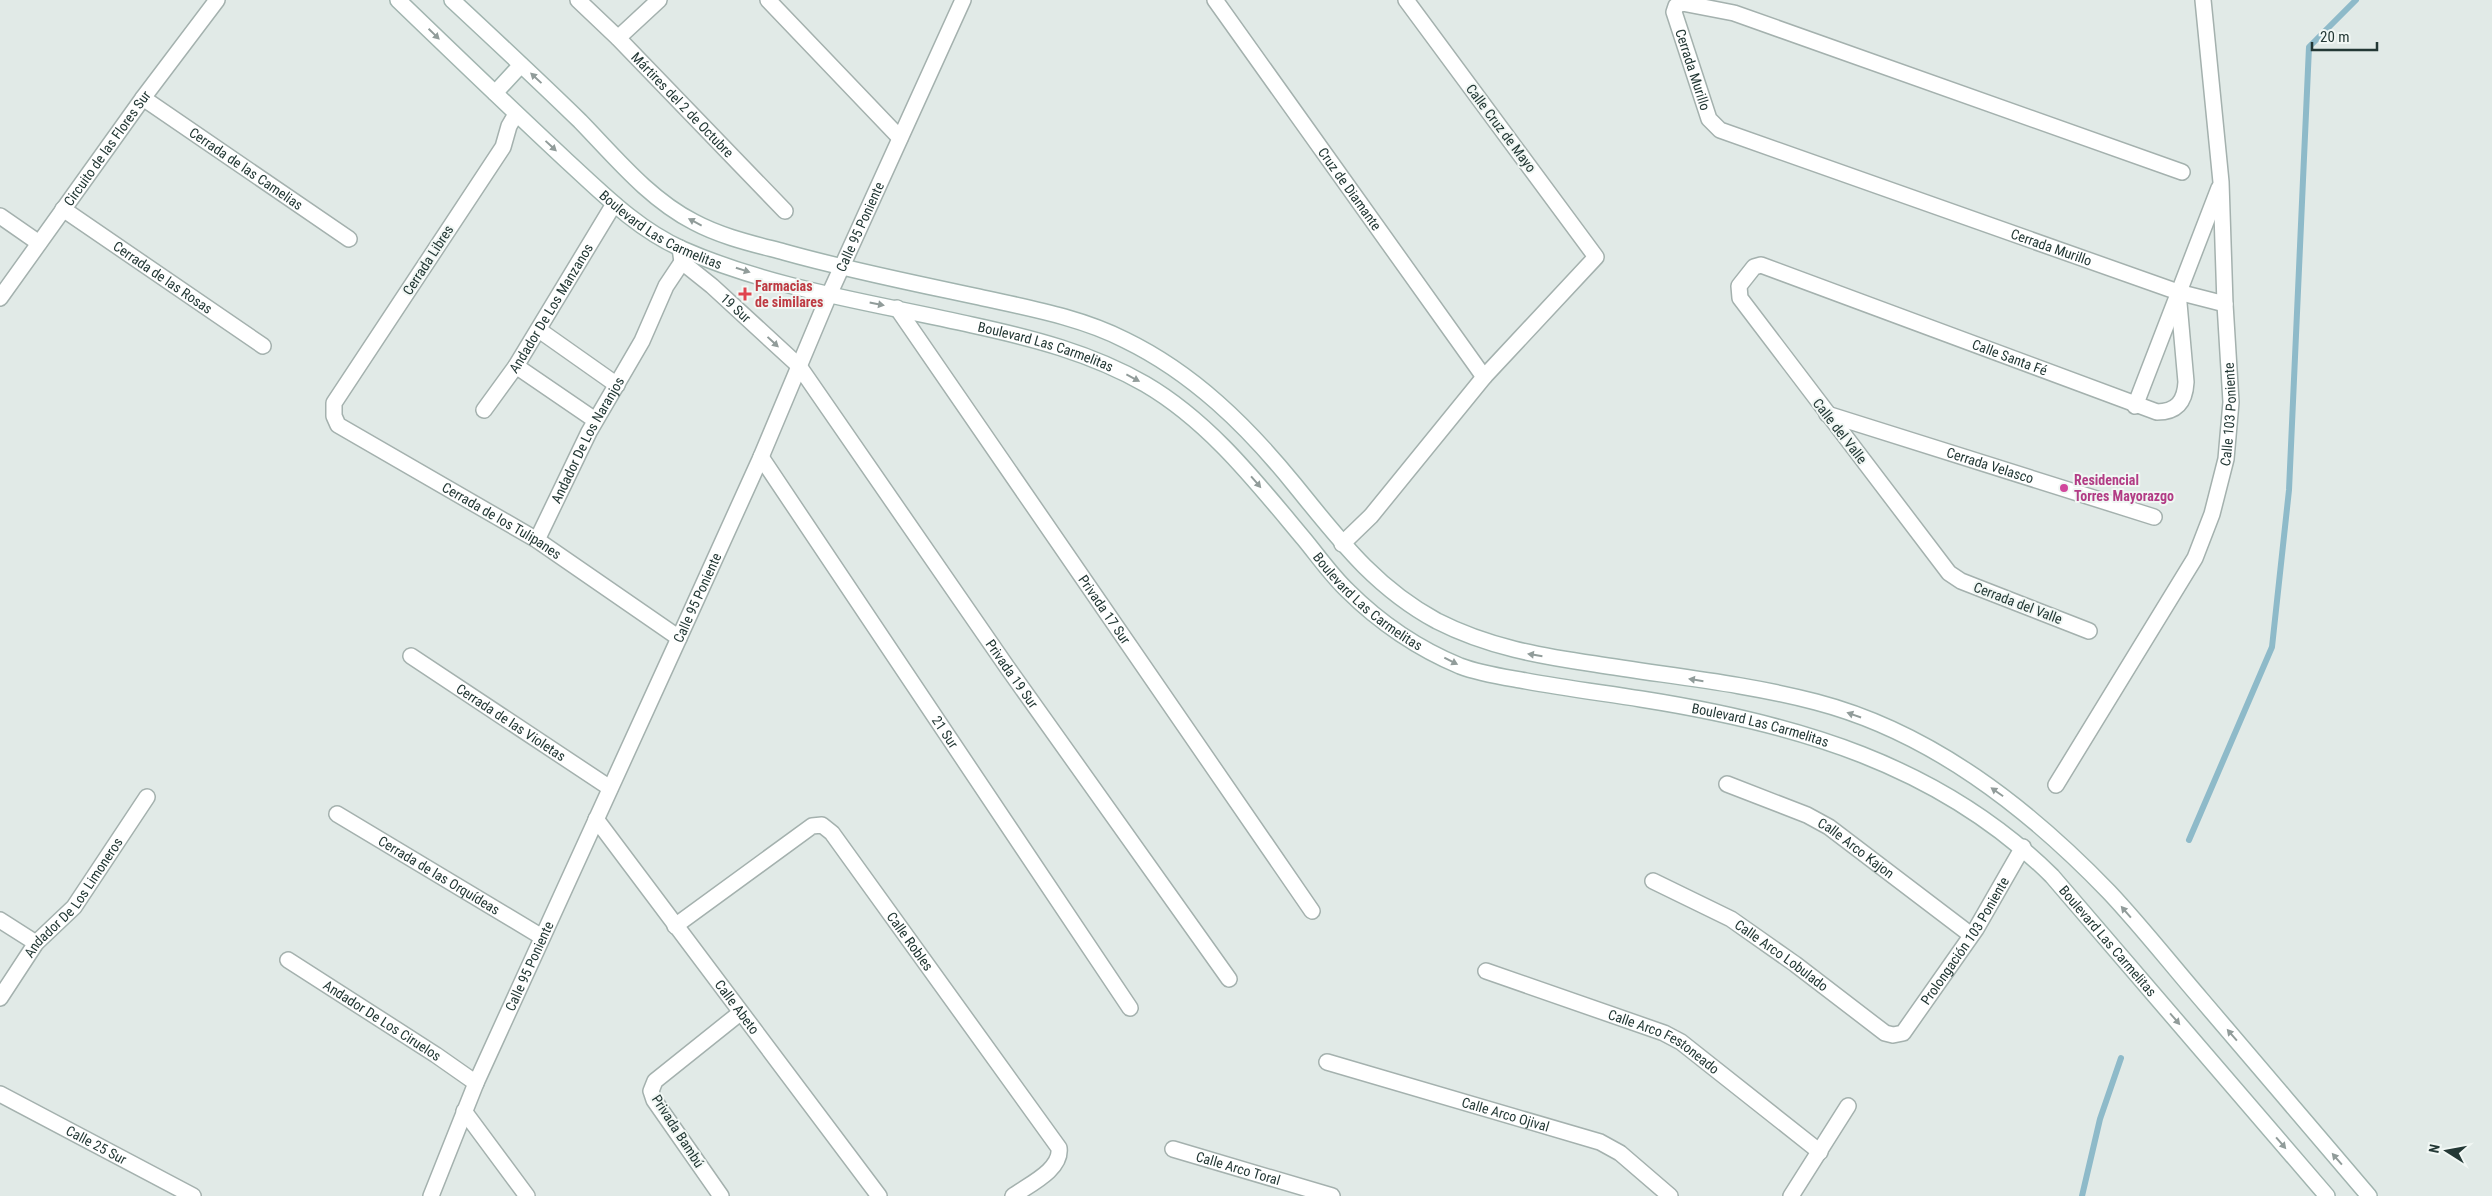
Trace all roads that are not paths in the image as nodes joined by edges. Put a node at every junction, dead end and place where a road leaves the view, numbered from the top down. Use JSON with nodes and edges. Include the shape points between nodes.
{"nodes":[{"id":1,"x":217,"y":0,"type":"edge"},
{"id":2,"x":398,"y":0,"type":"edge"},
{"id":3,"x":452,"y":0,"type":"edge"},
{"id":4,"x":578,"y":0,"type":"edge"},
{"id":5,"x":659,"y":0,"type":"edge"},
{"id":6,"x":768,"y":0,"type":"edge"},
{"id":7,"x":963,"y":0,"type":"edge"},
{"id":8,"x":1215,"y":0,"type":"edge"},
{"id":9,"x":1406,"y":0,"type":"edge"},
{"id":10,"x":2203,"y":0,"type":"edge"},
{"id":11,"x":618,"y":38,"type":"junction"},
{"id":12,"x":521,"y":65,"type":"junction"},
{"id":13,"x":495,"y":93,"type":"junction"},
{"id":14,"x":143,"y":98,"type":"junction"},
{"id":15,"x":516,"y":114,"type":"junction"},
{"id":16,"x":900,"y":138,"type":"junction"},
{"id":17,"x":2182,"y":172,"type":"dead end"},
{"id":18,"x":2221,"y":182,"type":"junction"},
{"id":19,"x":614,"y":204,"type":"junction"},
{"id":20,"x":63,"y":209,"type":"junction"},
{"id":21,"x":785,"y":211,"type":"dead end"},
{"id":22,"x":0,"y":216,"type":"edge"},
{"id":23,"x":349,"y":239,"type":"dead end"},
{"id":24,"x":39,"y":243,"type":"junction"},
{"id":25,"x":681,"y":255,"type":"junction"},
{"id":26,"x":841,"y":268,"type":"junction"},
{"id":27,"x":1739,"y":286,"type":"joint"},
{"id":28,"x":2178,"y":292,"type":"junction"},
{"id":29,"x":829,"y":295,"type":"junction"},
{"id":30,"x":0,"y":298,"type":"edge"},
{"id":31,"x":2224,"y":304,"type":"junction"},
{"id":32,"x":898,"y":308,"type":"junction"},
{"id":33,"x":539,"y":330,"type":"junction"},
{"id":34,"x":263,"y":346,"type":"dead end"},
{"id":35,"x":516,"y":366,"type":"junction"},
{"id":36,"x":799,"y":366,"type":"junction"},
{"id":37,"x":1484,"y":377,"type":"junction"},
{"id":38,"x":617,"y":385,"type":"junction"},
{"id":39,"x":334,"y":403,"type":"joint"},
{"id":40,"x":2135,"y":406,"type":"junction"},
{"id":41,"x":484,"y":410,"type":"dead end"},
{"id":42,"x":1827,"y":414,"type":"junction"},
{"id":43,"x":595,"y":420,"type":"junction"},
{"id":44,"x":760,"y":457,"type":"junction"},
{"id":45,"x":2154,"y":516,"type":"dead end"},
{"id":46,"x":537,"y":540,"type":"junction"},
{"id":47,"x":1342,"y":544,"type":"junction"},
{"id":48,"x":1949,"y":572,"type":"joint"},
{"id":49,"x":1385,"y":588,"type":"junction"},
{"id":50,"x":1371,"y":611,"type":"junction"},
{"id":51,"x":2089,"y":631,"type":"dead end"},
{"id":52,"x":679,"y":638,"type":"junction"},
{"id":53,"x":411,"y":656,"type":"dead end"},
{"id":54,"x":1727,"y":784,"type":"dead end"},
{"id":55,"x":2056,"y":785,"type":"dead end"},
{"id":56,"x":610,"y":788,"type":"junction"},
{"id":57,"x":147,"y":798,"type":"dead end"},
{"id":58,"x":337,"y":814,"type":"dead end"},
{"id":59,"x":596,"y":819,"type":"junction"},
{"id":60,"x":2023,"y":847,"type":"junction"},
{"id":61,"x":1653,"y":881,"type":"dead end"},
{"id":62,"x":1312,"y":912,"type":"dead end"},
{"id":63,"x":0,"y":920,"type":"edge"},
{"id":64,"x":676,"y":926,"type":"junction"},
{"id":65,"x":1971,"y":935,"type":"junction"},
{"id":66,"x":542,"y":936,"type":"junction"},
{"id":67,"x":36,"y":943,"type":"junction"},
{"id":68,"x":288,"y":960,"type":"dead end"},
{"id":69,"x":1486,"y":971,"type":"dead end"},
{"id":70,"x":1228,"y":979,"type":"dead end"},
{"id":71,"x":0,"y":998,"type":"edge"},
{"id":72,"x":1130,"y":1008,"type":"dead end"},
{"id":73,"x":740,"y":1013,"type":"junction"},
{"id":74,"x":1903,"y":1033,"type":"joint"},
{"id":75,"x":1327,"y":1062,"type":"dead end"},
{"id":76,"x":476,"y":1083,"type":"junction"},
{"id":77,"x":0,"y":1094,"type":"edge"},
{"id":78,"x":1848,"y":1106,"type":"dead end"},
{"id":79,"x":464,"y":1111,"type":"junction"},
{"id":80,"x":1173,"y":1149,"type":"dead end"},
{"id":81,"x":1820,"y":1152,"type":"junction"},
{"id":82,"x":193,"y":1196,"type":"edge"},
{"id":83,"x":431,"y":1196,"type":"edge"},
{"id":84,"x":527,"y":1196,"type":"edge"},
{"id":85,"x":721,"y":1196,"type":"edge"},
{"id":86,"x":879,"y":1196,"type":"edge"},
{"id":87,"x":1013,"y":1196,"type":"edge"},
{"id":88,"x":1332,"y":1196,"type":"edge"},
{"id":89,"x":1670,"y":1196,"type":"edge"},
{"id":90,"x":1791,"y":1196,"type":"edge"},
{"id":91,"x":2327,"y":1196,"type":"edge"},
{"id":92,"x":2369,"y":1196,"type":"edge"}],
"edges":[{"from":1,"to":14,"type":"street","name":"Circuito de las Flores Sur"},
{"from":2,"to":13,"type":"street","name":"Boulevard Las Carmelitas","one_way":true},
{"from":3,"to":12,"type":"street","name":"Boulevard Las Carmelitas"},
{"from":4,"to":11,"type":"street","name":"Mártires del 2 de Octubre"},
{"from":5,"to":11,"type":"street"},
{"from":6,"to":16,"type":"street"},
{"from":7,"to":16,"type":"street","name":"Calle 95 Poniente"},
{"from":8,"to":37,"type":"street","name":"Cruz de Diamante"},
{"from":9,"to":37,"type":"street","name":"Calle Cruz de Mayo","via":[[1596,257]]},
{"from":10,"to":18,"type":"street","name":"Calle 103 Poniente"},
{"from":11,"to":21,"type":"street","name":"Mártires del 2 de Octubre"},
{"from":12,"to":13,"type":"street"},
{"from":26,"to":12,"type":"street","name":"Boulevard Las Carmelitas","one_way":true,"via":[[726,235],[672,209]]},
{"from":13,"to":15,"type":"street","name":"Boulevard Las Carmelitas"},
{"from":14,"to":20,"type":"street","name":"Circuito de las Flores Sur"},
{"from":14,"to":23,"type":"street","name":"Cerrada de las Camelias"},
{"from":15,"to":19,"type":"street","name":"Boulevard Las Carmelitas","one_way":true},
{"from":15,"to":39,"type":"street","name":"Cerrada Libres","via":[[503,147]]},
{"from":16,"to":26,"type":"street","name":"Calle 95 Poniente"},
{"from":17,"to":28,"type":"street","name":"Cerrada Murillo","via":[[1734,13],[1682,3],[1674,12],[1709,119],[1720,130]]},
{"from":18,"to":28,"type":"street"},
{"from":18,"to":31,"type":"street","name":"Calle 103 Poniente"},
{"from":19,"to":25,"type":"street","name":"Boulevard Las Carmelitas"},
{"from":19,"to":33,"type":"street","name":"Andador De Los Manzanos"},
{"from":20,"to":24,"type":"street","name":"Circuito de las Flores Sur"},
{"from":20,"to":34,"type":"street","name":"Cerrada de las Rosas"},
{"from":22,"to":24,"type":"street"},
{"from":24,"to":30,"type":"street","name":"Circuito de las Flores Sur"},
{"from":25,"to":29,"type":"street","name":"Boulevard Las Carmelitas","one_way":true},
{"from":25,"to":36,"type":"street","name":"19 Sur","one_way":true},
{"from":25,"to":38,"type":"street","name":"Andador De Los Naranjos","via":[[642,340]]},
{"from":26,"to":29,"type":"street","name":"Calle 95 Poniente"},
{"from":26,"to":47,"type":"street","name":"Boulevard Las Carmelitas","via":[[1076,320],[1143,349],[1200,386],[1245,428]]},
{"from":27,"to":40,"type":"street","name":"Calle Santa Fé","via":[[1754,267],[1761,265]]},
{"from":27,"to":42,"type":"street","name":"Calle del Valle","via":[[1740,298]]},
{"from":28,"to":31,"type":"street","name":"Cerrada Murillo"},
{"from":28,"to":40,"type":"street"},
{"from":28,"to":40,"type":"street","name":"Calle Santa Fé","via":[[2185,395],[2180,405],[2168,412]]},
{"from":29,"to":32,"type":"street","name":"Boulevard Las Carmelitas","one_way":true},
{"from":29,"to":36,"type":"street","name":"Calle 95 Poniente"},
{"from":31,"to":55,"type":"street","name":"Calle 103 Poniente","via":[[2231,402],[2226,459],[2212,514],[2195,558]]},
{"from":32,"to":50,"type":"street","name":"Boulevard Las Carmelitas","one_way":true,"via":[[1054,345],[1101,361],[1148,386],[1191,416],[1238,461],[1346,590]]},
{"from":32,"to":62,"type":"street","name":"Privada 17 Sur"},
{"from":33,"to":35,"type":"street","name":"Andador De Los Manzanos"},
{"from":33,"to":38,"type":"street"},
{"from":35,"to":41,"type":"street","name":"Andador De Los Manzanos"},
{"from":35,"to":43,"type":"street"},
{"from":36,"to":44,"type":"street","name":"Calle 95 Poniente"},
{"from":36,"to":70,"type":"street","name":"Privada 19 Sur"},
{"from":37,"to":47,"type":"street","via":[[1371,516]]},
{"from":38,"to":43,"type":"street","name":"Andador De Los Naranjos"},
{"from":39,"to":46,"type":"street","name":"Cerrada de los Tulipanes","via":[[338,425]]},
{"from":42,"to":45,"type":"street","name":"Cerrada Velasco"},
{"from":42,"to":48,"type":"street","name":"Calle del Valle"},
{"from":43,"to":46,"type":"street","name":"Andador De Los Naranjos"},
{"from":44,"to":52,"type":"street","name":"Calle 95 Poniente"},
{"from":44,"to":72,"type":"street","name":"21 Sur"},
{"from":46,"to":52,"type":"street","name":"Cerrada de los Tulipanes"},
{"from":47,"to":49,"type":"street","name":"Boulevard Las Carmelitas"},
{"from":48,"to":51,"type":"street","name":"Cerrada del Valle","via":[[1961,581]]},
{"from":49,"to":50,"type":"street"},
{"from":92,"to":49,"type":"street","name":"Boulevard Las Carmelitas","one_way":true,"via":[[2111,894],[2036,820],[1943,756],[1862,717],[1818,702],[1519,652],[1436,620]]},
{"from":50,"to":60,"type":"street","name":"Boulevard Las Carmelitas","one_way":true,"via":[[1406,638],[1460,666],[1486,674],[1649,700],[1762,723],[1839,745],[1917,779],[1957,801]]},
{"from":52,"to":56,"type":"street","name":"Calle 95 Poniente"},
{"from":53,"to":56,"type":"street","name":"Cerrada de las Violetas"},
{"from":54,"to":65,"type":"street","name":"Calle Arco Kajon","via":[[1807,815],[1828,827]]},
{"from":56,"to":59,"type":"street","name":"Calle 95 Poniente"},
{"from":57,"to":67,"type":"street","name":"Andador De Los Limoneros","via":[[74,907]]},
{"from":58,"to":66,"type":"street","name":"Cerrada de las Orquídeas"},
{"from":59,"to":64,"type":"street","name":"Calle Abeto"},
{"from":59,"to":66,"type":"street","name":"Calle 95 Poniente"},
{"from":60,"to":65,"type":"street","name":"Prolongación 103 Poniente"},
{"from":60,"to":91,"type":"street","name":"Boulevard Las Carmelitas","one_way":true,"via":[[2052,876]]},
{"from":61,"to":74,"type":"street","name":"Calle Arco Lobulado","via":[[1731,919],[1884,1033]]},
{"from":63,"to":67,"type":"street"},
{"from":64,"to":73,"type":"street","name":"Calle Abeto"},
{"from":64,"to":87,"type":"street","name":"Calle Robles","via":[[812,826],[822,825],[832,833],[1059,1148],[1060,1156],[1055,1166]]},
{"from":65,"to":74,"type":"street","name":"Prolongación 103 Poniente"},
{"from":66,"to":76,"type":"street","name":"Calle 95 Poniente"},
{"from":67,"to":71,"type":"street","name":"Andador De Los Limoneros"},
{"from":68,"to":76,"type":"street","name":"Andador De Los Ciruelos"},
{"from":69,"to":81,"type":"street","name":"Calle Arco Festoneado","via":[[1681,1042]]},
{"from":73,"to":85,"type":"street","name":"Privada Bambú","via":[[656,1082],[651,1091]]},
{"from":73,"to":86,"type":"street","name":"Calle Abeto"},
{"from":75,"to":89,"type":"street","name":"Calle Arco Ojival","via":[[1600,1142],[1620,1153]]},
{"from":76,"to":79,"type":"street","name":"Calle 95 Poniente"},
{"from":77,"to":82,"type":"street","name":"Calle 25 Sur"},
{"from":78,"to":81,"type":"street"},
{"from":79,"to":83,"type":"street","name":"Calle 95 Poniente"},
{"from":79,"to":84,"type":"street"},
{"from":80,"to":88,"type":"street","name":"Calle Arco Toral"},
{"from":81,"to":90,"type":"street"}]}
